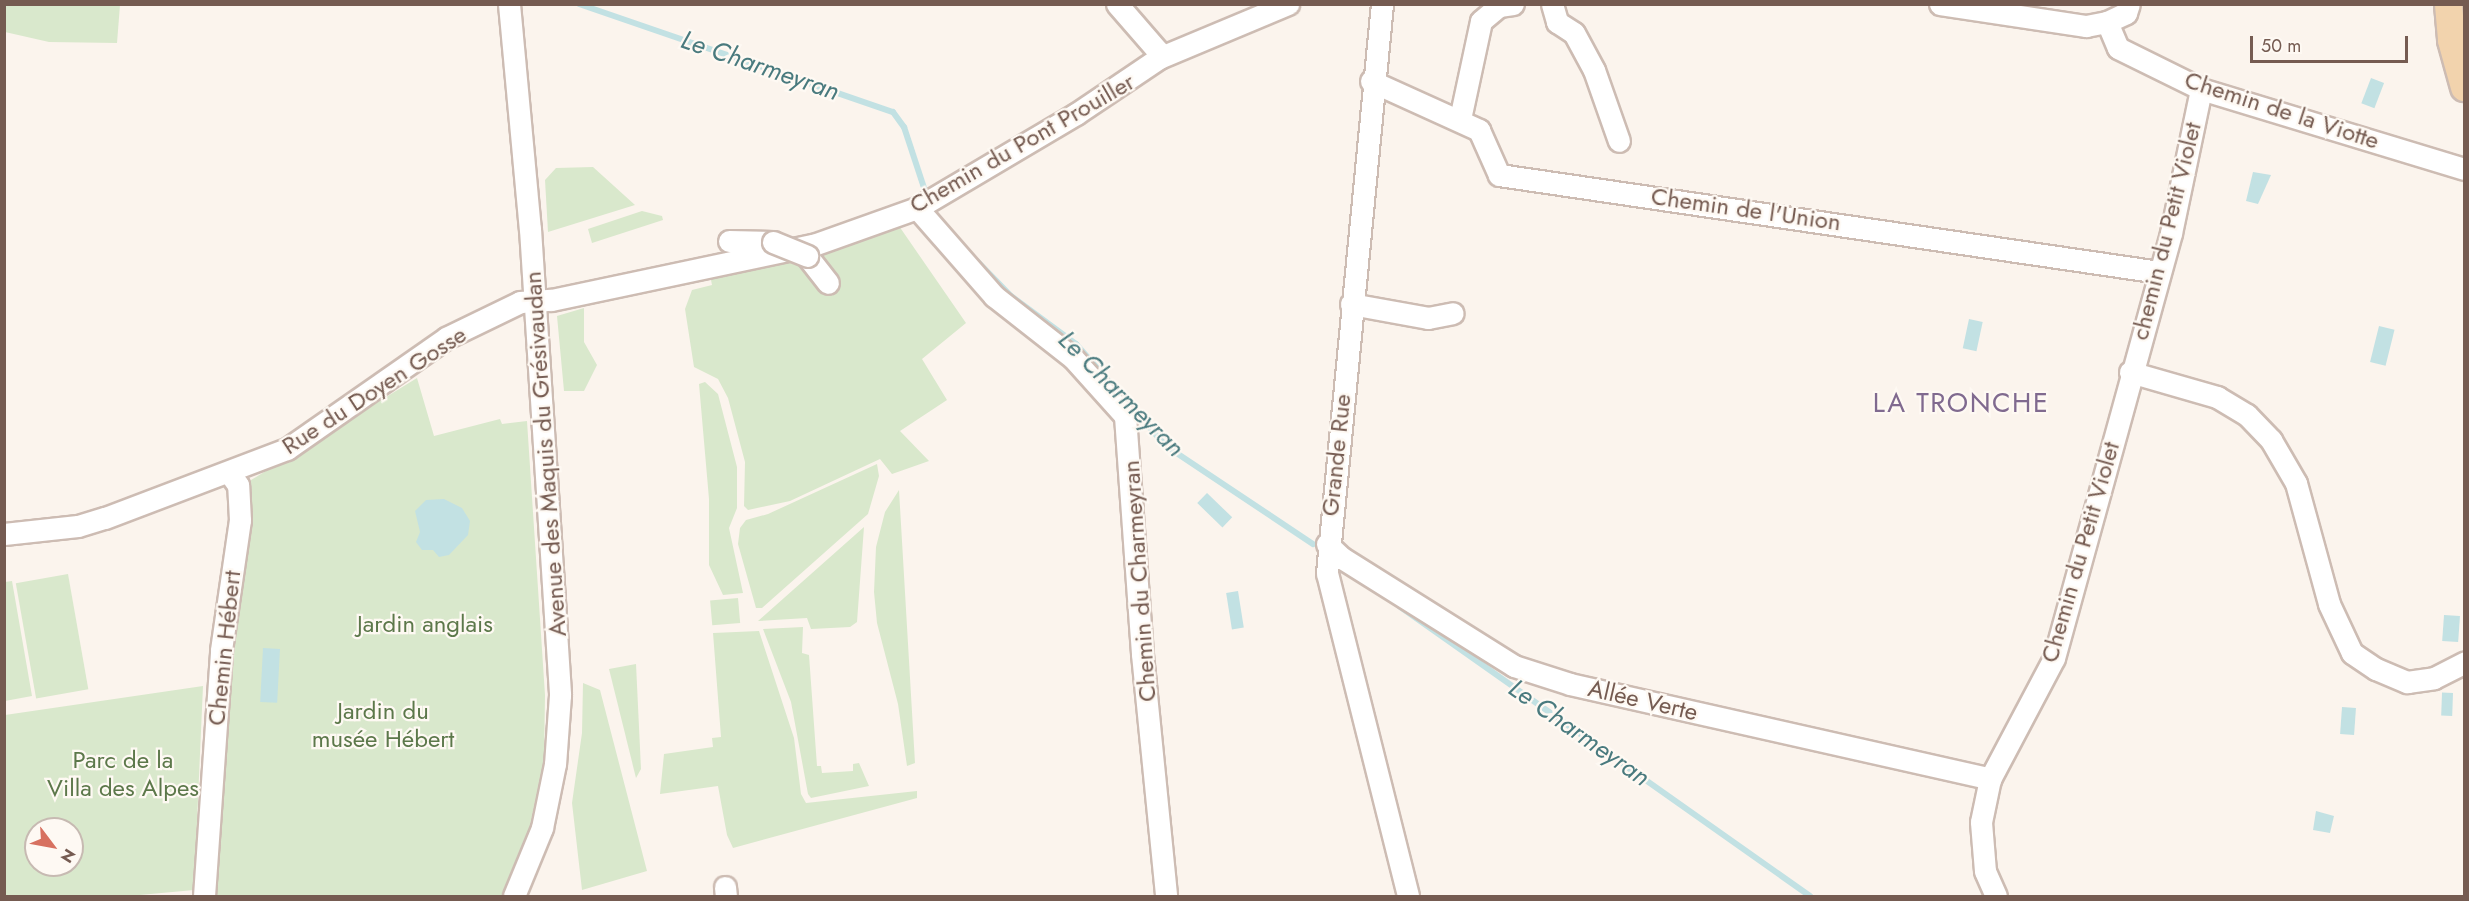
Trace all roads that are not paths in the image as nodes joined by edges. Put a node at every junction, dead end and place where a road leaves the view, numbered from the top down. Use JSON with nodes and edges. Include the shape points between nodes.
{"nodes":[{"id":1,"x":509,"y":4,"type":"edge"},
{"id":2,"x":1117,"y":4,"type":"edge"},
{"id":3,"x":1288,"y":4,"type":"edge"},
{"id":4,"x":1382,"y":4,"type":"edge"},
{"id":5,"x":1513,"y":4,"type":"edge"},
{"id":6,"x":1552,"y":4,"type":"edge"},
{"id":7,"x":1940,"y":4,"type":"edge"},
{"id":8,"x":2129,"y":4,"type":"edge"},
{"id":9,"x":2448,"y":4,"type":"edge"},
{"id":10,"x":2107,"y":22,"type":"junction"},
{"id":11,"x":1159,"y":58,"type":"junction"},
{"id":12,"x":1371,"y":81,"type":"junction"},
{"id":13,"x":2464,"y":87,"type":"edge"},
{"id":14,"x":2201,"y":89,"type":"junction"},
{"id":15,"x":1460,"y":119,"type":"junction"},
{"id":16,"x":1619,"y":141,"type":"dead end"},
{"id":17,"x":2464,"y":169,"type":"edge"},
{"id":18,"x":917,"y":208,"type":"junction"},
{"id":19,"x":729,"y":242,"type":"dead end"},
{"id":20,"x":2159,"y":272,"type":"junction"},
{"id":21,"x":828,"y":283,"type":"dead end"},
{"id":22,"x":535,"y":302,"type":"junction"},
{"id":23,"x":1351,"y":304,"type":"junction"},
{"id":24,"x":1454,"y":313,"type":"dead end"},
{"id":25,"x":2130,"y":372,"type":"junction"},
{"id":26,"x":230,"y":474,"type":"junction"},
{"id":27,"x":4,"y":534,"type":"edge"},
{"id":28,"x":1327,"y":544,"type":"junction"},
{"id":29,"x":2464,"y":663,"type":"edge"},
{"id":30,"x":1990,"y":779,"type":"junction"},
{"id":31,"x":204,"y":897,"type":"edge"},
{"id":32,"x":514,"y":897,"type":"edge"},
{"id":33,"x":1166,"y":897,"type":"edge"},
{"id":34,"x":1408,"y":897,"type":"edge"},
{"id":35,"x":1996,"y":897,"type":"edge"}],
"edges":[{"from":1,"to":22,"type":"street","name":"Avenue des Maquis du Grésivaudan"},
{"from":2,"to":11,"type":"street","via":[[1157,50]]},
{"from":3,"to":11,"type":"street","name":"Chemin du Pont Prouiller"},
{"from":4,"to":12,"type":"street","name":"Grande Rue"},
{"from":5,"to":15,"type":"street","via":[[1499,6],[1481,21]]},
{"from":6,"to":16,"type":"street","via":[[1557,22],[1574,33],[1594,70]]},
{"from":7,"to":10,"type":"street","via":[[2086,26]]},
{"from":8,"to":10,"type":"street","via":[[2126,13]]},
{"from":9,"to":13,"type":"main road","via":[[2451,40]]},
{"from":10,"to":14,"type":"street","name":"Chemin de la Viotte","via":[[2118,48]]},
{"from":11,"to":18,"type":"street","name":"Chemin du Pont Prouiller","via":[[1076,114]]},
{"from":12,"to":15,"type":"street","name":"Chemin de l'Union"},
{"from":12,"to":23,"type":"street","name":"Grande Rue"},
{"from":14,"to":17,"type":"street","name":"Chemin de la Viotte"},
{"from":14,"to":20,"type":"street","name":"chemin du Petit Violet"},
{"from":15,"to":20,"type":"street","name":"Chemin de l'Union","via":[[1479,130],[1499,175]]},
{"from":18,"to":22,"type":"street","name":"Chemin du Pont Prouiller","via":[[813,245]]},
{"from":18,"to":33,"type":"street","name":"Chemin du Charmeyran","via":[[994,296],[1072,357],[1125,416],[1142,654]]},
{"from":19,"to":21,"type":"street","bridge":true,"via":[[773,242],[807,256]]},
{"from":20,"to":25,"type":"street","name":"chemin du Petit Violet"},
{"from":22,"to":26,"type":"street","name":"Rue du Doyen Gosse","via":[[509,306],[446,338],[287,449]]},
{"from":22,"to":32,"type":"street","name":"Avenue des Maquis du Grésivaudan","via":[[560,695],[555,764],[542,828]]},
{"from":23,"to":24,"type":"street","via":[[1428,318]]},
{"from":23,"to":28,"type":"street","name":"Grande Rue"},
{"from":25,"to":29,"type":"street","via":[[2217,397],[2247,414],[2271,440],[2296,483],[2329,604],[2352,652],[2376,669],[2407,682],[2434,678]]},
{"from":25,"to":30,"type":"street","name":"Chemin du Petit Violet","via":[[2054,658]]},
{"from":26,"to":27,"type":"street","name":"Rue du Doyen Gosse","via":[[87,523]]},
{"from":26,"to":31,"type":"street","name":"Chemin Hébert","via":[[238,485],[240,500],[221,650]]},
{"from":28,"to":30,"type":"street","name":"Allée Verte","via":[[1342,558],[1514,666],[1570,684]]},
{"from":28,"to":34,"type":"street","name":"Grande Rue","via":[[1327,573],[1348,670]]},
{"from":30,"to":35,"type":"street","name":"Chemin du Petit Violet","via":[[1981,822],[1985,871]]}]}
